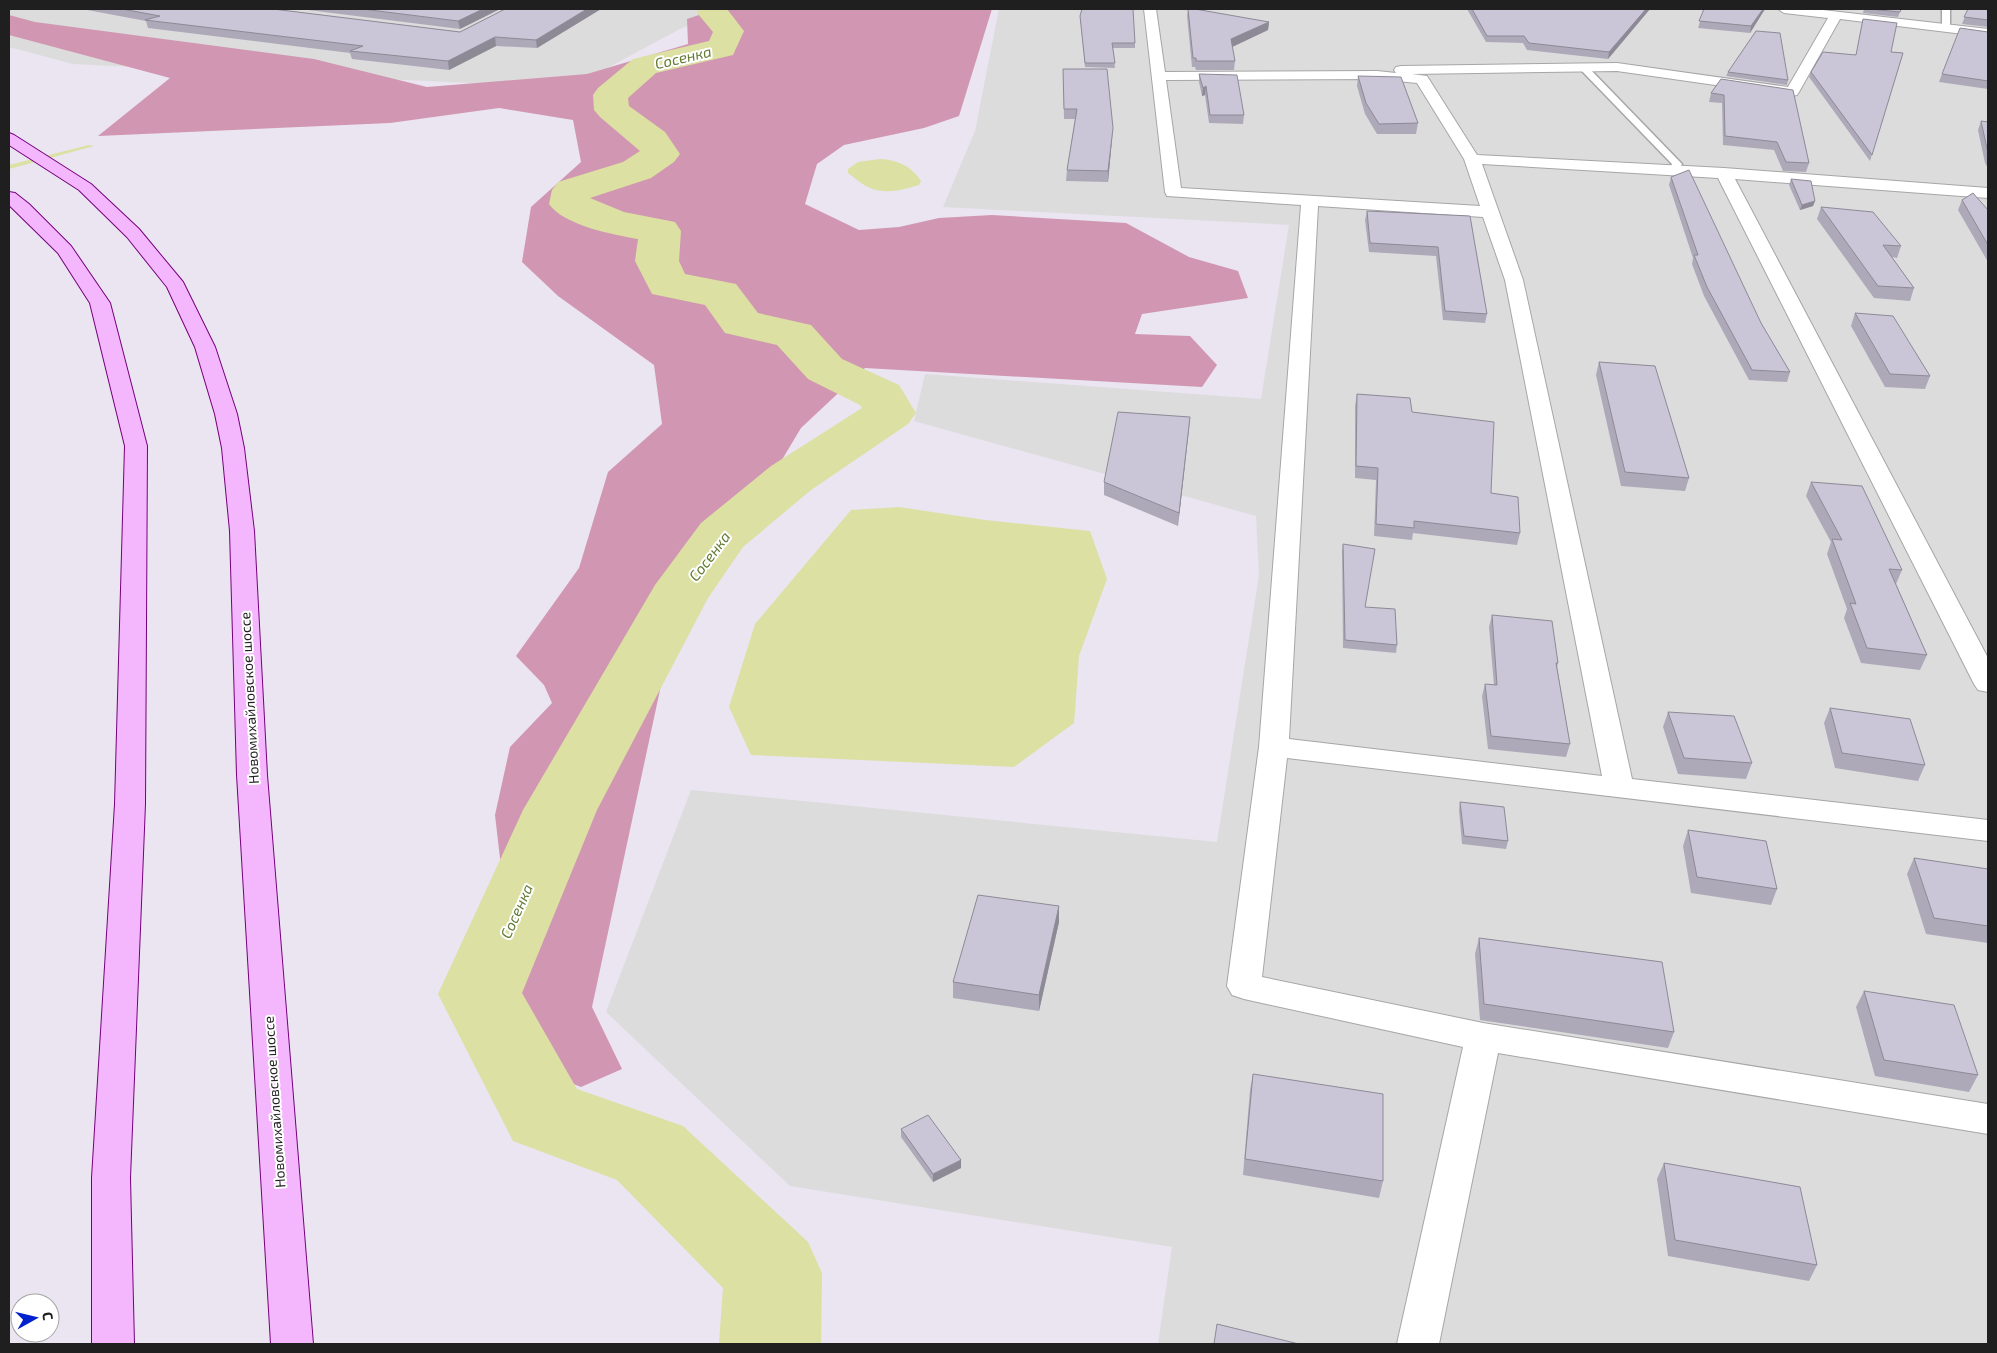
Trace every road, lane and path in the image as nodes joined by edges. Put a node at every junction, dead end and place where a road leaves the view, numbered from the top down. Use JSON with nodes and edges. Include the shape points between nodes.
{"nodes":[{"id":1,"x":1150,"y":9,"type":"edge"},
{"id":2,"x":1784,"y":9,"type":"edge"},
{"id":3,"x":1946,"y":9,"type":"edge"},
{"id":4,"x":1836,"y":16,"type":"junction"},
{"id":5,"x":1946,"y":28,"type":"junction"},
{"id":6,"x":1988,"y":33,"type":"edge"},
{"id":7,"x":1584,"y":67,"type":"junction"},
{"id":8,"x":1365,"y":70,"type":"dead end"},
{"id":9,"x":1159,"y":76,"type":"junction"},
{"id":10,"x":9,"y":138,"type":"edge"},
{"id":11,"x":1472,"y":159,"type":"junction"},
{"id":12,"x":1674,"y":171,"type":"junction"},
{"id":13,"x":1724,"y":173,"type":"junction"},
{"id":14,"x":1988,"y":193,"type":"edge"},
{"id":15,"x":9,"y":197,"type":"edge"},
{"id":16,"x":1310,"y":201,"type":"junction"},
{"id":17,"x":1491,"y":212,"type":"junction"},
{"id":18,"x":1988,"y":684,"type":"edge"},
{"id":19,"x":1274,"y":747,"type":"junction"},
{"id":20,"x":1619,"y":788,"type":"junction"},
{"id":21,"x":1988,"y":831,"type":"edge"},
{"id":22,"x":1482,"y":1037,"type":"junction"},
{"id":23,"x":1988,"y":1119,"type":"edge"},
{"id":24,"x":113,"y":1344,"type":"edge"},
{"id":25,"x":292,"y":1344,"type":"edge"},
{"id":26,"x":1418,"y":1344,"type":"edge"}],
"edges":[{"from":1,"to":9,"type":"street"},
{"from":2,"to":4,"type":"street"},
{"from":3,"to":5,"type":"lane"},
{"from":4,"to":5,"type":"street"},
{"from":4,"to":7,"type":"street","via":[[1792,92],[1617,67]]},
{"from":5,"to":6,"type":"street"},
{"from":7,"to":8,"type":"street"},
{"from":7,"to":12,"type":"lane","via":[[1677,164]]},
{"from":9,"to":11,"type":"street","via":[[1377,74],[1422,79]]},
{"from":9,"to":16,"type":"street","via":[[1173,192]]},
{"from":10,"to":25,"type":"main road","name":"Новомихайловское шоссе","via":[[84,187],[133,233],[176,286],[205,347],[226,414],[242,531],[252,775]]},
{"from":11,"to":12,"type":"street"},
{"from":11,"to":17,"type":"street"},
{"from":12,"to":13,"type":"street"},
{"from":13,"to":14,"type":"street"},
{"from":13,"to":18,"type":"street"},
{"from":15,"to":24,"type":"main road","via":[[64,250],[100,304],[136,446],[130,804],[111,1178]]},
{"from":16,"to":17,"type":"street"},
{"from":16,"to":19,"type":"street"},
{"from":17,"to":20,"type":"street","via":[[1514,280]]},
{"from":19,"to":20,"type":"street"},
{"from":19,"to":22,"type":"street","via":[[1244,986]]},
{"from":20,"to":21,"type":"street"},
{"from":22,"to":23,"type":"street"},
{"from":22,"to":26,"type":"street"}]}
